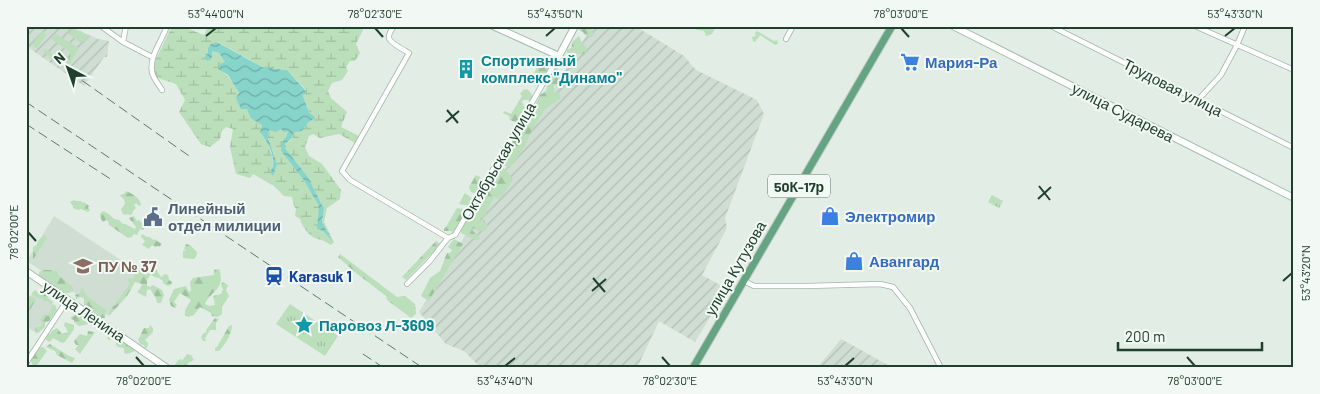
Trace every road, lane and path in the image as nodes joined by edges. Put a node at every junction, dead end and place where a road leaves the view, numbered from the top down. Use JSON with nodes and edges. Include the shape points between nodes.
{"nodes":[{"id":1,"x":100,"y":26,"type":"edge"},
{"id":2,"x":126,"y":26,"type":"edge"},
{"id":3,"x":167,"y":26,"type":"edge"},
{"id":4,"x":394,"y":26,"type":"edge"},
{"id":5,"x":493,"y":26,"type":"edge"},
{"id":6,"x":575,"y":26,"type":"edge"},
{"id":7,"x":794,"y":26,"type":"edge"},
{"id":8,"x":892,"y":26,"type":"edge"},
{"id":9,"x":953,"y":26,"type":"edge"},
{"id":10,"x":1051,"y":26,"type":"edge"},
{"id":11,"x":1195,"y":26,"type":"edge"},
{"id":12,"x":1245,"y":26,"type":"edge"},
{"id":13,"x":786,"y":39,"type":"dead end"},
{"id":14,"x":123,"y":42,"type":"junction"},
{"id":15,"x":1237,"y":45,"type":"junction"},
{"id":16,"x":559,"y":56,"type":"junction"},
{"id":17,"x":152,"y":57,"type":"junction"},
{"id":18,"x":1294,"y":70,"type":"edge"},
{"id":19,"x":162,"y":90,"type":"dead end"},
{"id":20,"x":1198,"y":100,"type":"junction"},
{"id":21,"x":1294,"y":148,"type":"edge"},
{"id":22,"x":1294,"y":198,"type":"edge"},
{"id":23,"x":448,"y":238,"type":"junction"},
{"id":24,"x":26,"y":271,"type":"edge"},
{"id":25,"x":744,"y":280,"type":"junction"},
{"id":26,"x":407,"y":284,"type":"dead end"},
{"id":27,"x":68,"y":299,"type":"junction"},
{"id":28,"x":26,"y":363,"type":"edge"},
{"id":29,"x":167,"y":368,"type":"edge"},
{"id":30,"x":693,"y":368,"type":"edge"},
{"id":31,"x":941,"y":368,"type":"edge"}],
"edges":[{"from":1,"to":14,"type":"street"},
{"from":2,"to":14,"type":"street"},
{"from":3,"to":17,"type":"street"},
{"from":4,"to":23,"type":"street","via":[[389,38],[409,53],[342,171],[350,180]]},
{"from":5,"to":16,"type":"street"},
{"from":6,"to":16,"type":"street","name":"Октябрьская улица"},
{"from":7,"to":13,"type":"street"},
{"from":8,"to":25,"type":"main road","name":"улица Кутузова","number":"50К-17р"},
{"from":9,"to":22,"type":"street","name":"улица Сударева"},
{"from":10,"to":20,"type":"street","name":"Трудовая улица"},
{"from":11,"to":15,"type":"street"},
{"from":12,"to":15,"type":"street"},
{"from":14,"to":17,"type":"street"},
{"from":15,"to":18,"type":"street"},
{"from":15,"to":20,"type":"street","via":[[1221,75]]},
{"from":16,"to":23,"type":"street","name":"Октябрьская улица","via":[[455,235]]},
{"from":17,"to":19,"type":"street","via":[[152,74]]},
{"from":20,"to":21,"type":"street","name":"Трудовая улица"},
{"from":23,"to":26,"type":"street","name":"Октябрьская улица"},
{"from":24,"to":27,"type":"street","name":"улица Ленина"},
{"from":25,"to":30,"type":"main road","name":"улица Кутузова","number":"50К-17р"},
{"from":25,"to":31,"type":"street","via":[[754,286],[880,284],[893,287],[910,308]]},
{"from":27,"to":28,"type":"street"},
{"from":27,"to":29,"type":"street","name":"улица Ленина"}]}
